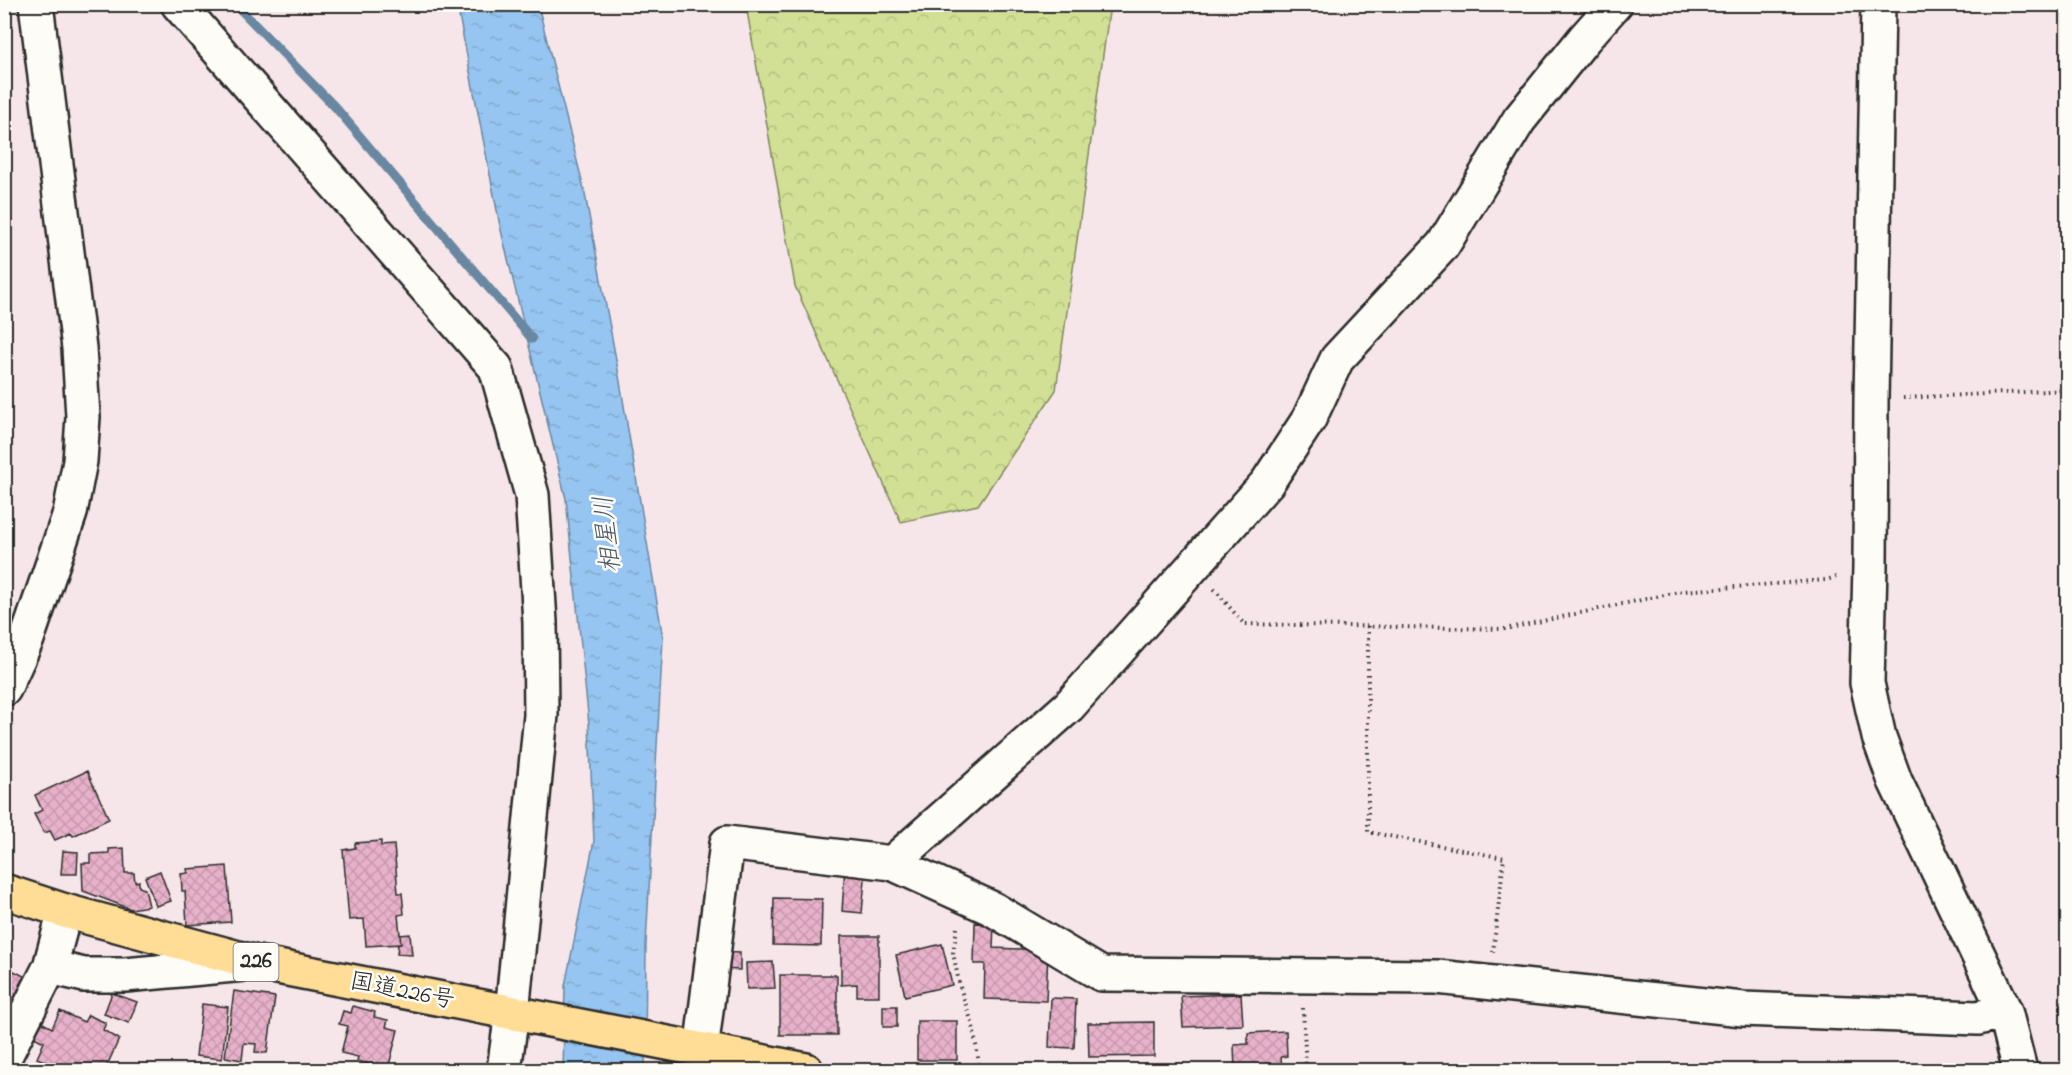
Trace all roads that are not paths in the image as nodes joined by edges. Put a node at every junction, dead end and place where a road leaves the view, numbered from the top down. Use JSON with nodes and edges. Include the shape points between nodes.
{"nodes":[{"id":1,"x":36,"y":4,"type":"edge"},
{"id":2,"x":178,"y":4,"type":"edge"},
{"id":3,"x":1614,"y":4,"type":"edge"},
{"id":4,"x":1878,"y":4,"type":"edge"},
{"id":5,"x":4,"y":689,"type":"edge"},
{"id":6,"x":892,"y":863,"type":"junction"},
{"id":7,"x":4,"y":891,"type":"edge"},
{"id":8,"x":64,"y":911,"type":"junction"},
{"id":9,"x":257,"y":963,"type":"junction"},
{"id":10,"x":50,"y":967,"type":"junction"},
{"id":11,"x":2005,"y":1011,"type":"junction"},
{"id":12,"x":521,"y":1015,"type":"junction"},
{"id":13,"x":690,"y":1048,"type":"junction"},
{"id":14,"x":4,"y":1058,"type":"edge"},
{"id":15,"x":504,"y":1071,"type":"edge"},
{"id":16,"x":806,"y":1071,"type":"edge"},
{"id":17,"x":2020,"y":1071,"type":"edge"}],
"edges":[{"from":1,"to":5,"type":"street","via":[[80,348],[83,417],[70,513],[27,639]]},
{"from":2,"to":12,"type":"street","via":[[496,368],[532,495],[540,622],[541,715]]},
{"from":3,"to":6,"type":"street","via":[[1519,120],[1443,245],[1337,359],[1309,419],[1267,483],[1069,706]]},
{"from":4,"to":11,"type":"street","via":[[1866,683],[1895,781]]},
{"from":6,"to":11,"type":"street","via":[[993,909],[1101,974],[1437,977],[1743,1009],[1978,1018]]},
{"from":6,"to":13,"type":"street","via":[[727,843]]},
{"from":7,"to":8,"type":"highway","name":"国道226号","number":"226"},
{"from":8,"to":9,"type":"highway","name":"国道226号","number":"226"},
{"from":8,"to":10,"type":"street"},
{"from":9,"to":10,"type":"street","via":[[125,975],[84,975]]},
{"from":9,"to":12,"type":"highway","name":"国道226号","number":"226"},
{"from":10,"to":14,"type":"street"},
{"from":11,"to":17,"type":"street"},
{"from":12,"to":13,"type":"highway","name":"国道226号","number":"226"},
{"from":12,"to":15,"type":"street"},
{"from":13,"to":16,"type":"highway","name":"国道226号","number":"226"}]}
